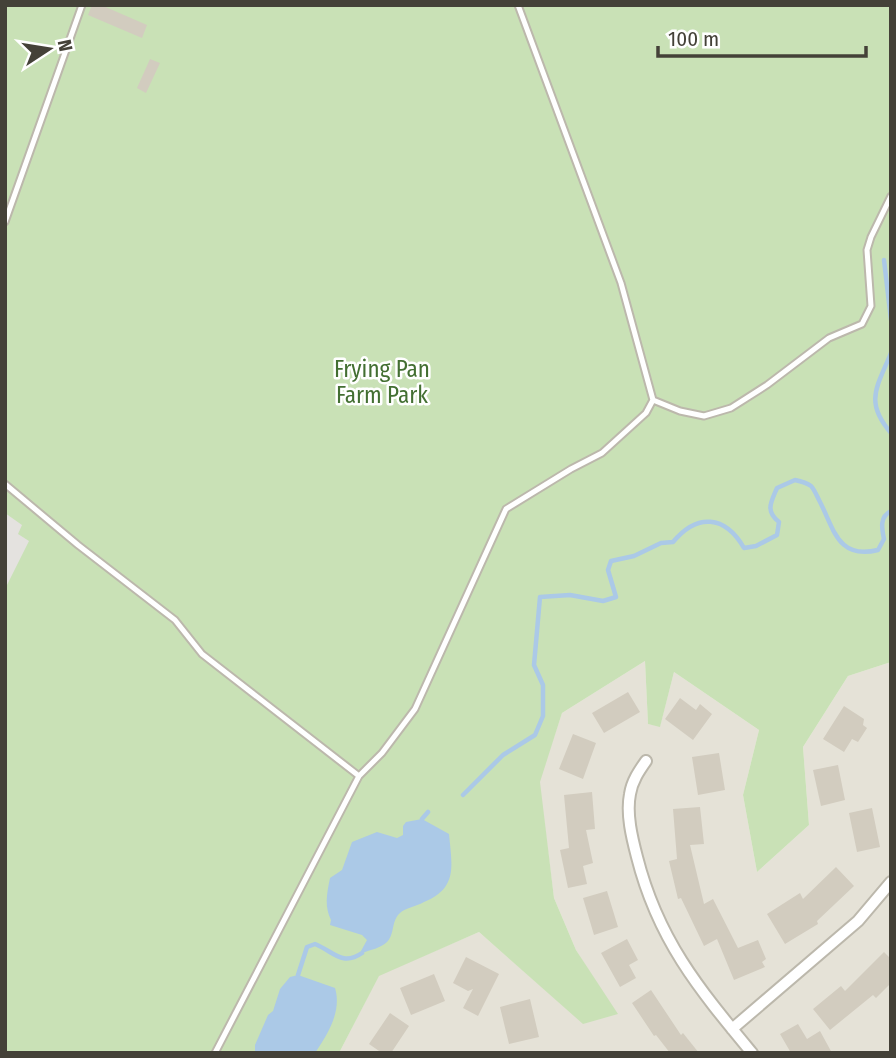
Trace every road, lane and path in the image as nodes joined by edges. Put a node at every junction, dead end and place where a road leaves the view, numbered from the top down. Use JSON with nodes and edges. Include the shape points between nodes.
{"nodes":[{"id":1,"x":82,"y":5,"type":"edge"},
{"id":2,"x":518,"y":5,"type":"edge"},
{"id":3,"x":891,"y":196,"type":"edge"},
{"id":4,"x":5,"y":222,"type":"edge"},
{"id":5,"x":653,"y":400,"type":"junction"},
{"id":6,"x":5,"y":484,"type":"edge"},
{"id":7,"x":646,"y":761,"type":"dead end"},
{"id":8,"x":359,"y":776,"type":"junction"},
{"id":9,"x":891,"y":882,"type":"edge"},
{"id":10,"x":732,"y":1029,"type":"junction"},
{"id":11,"x":215,"y":1053,"type":"edge"},
{"id":12,"x":752,"y":1053,"type":"edge"}],
"edges":[{"from":1,"to":4,"type":"lane"},
{"from":2,"to":5,"type":"lane","via":[[621,283]]},
{"from":3,"to":5,"type":"lane","via":[[867,250],[871,306],[862,324],[829,338],[731,408],[704,416]]},
{"from":5,"to":8,"type":"lane","via":[[646,413],[602,453],[506,509],[415,709]]},
{"from":6,"to":8,"type":"lane","via":[[175,620],[202,654]]},
{"from":7,"to":10,"type":"street","via":[[633,780],[629,804],[642,879],[674,952]]},
{"from":8,"to":11,"type":"lane"},
{"from":9,"to":10,"type":"street","via":[[858,921]]},
{"from":10,"to":12,"type":"street"}]}
